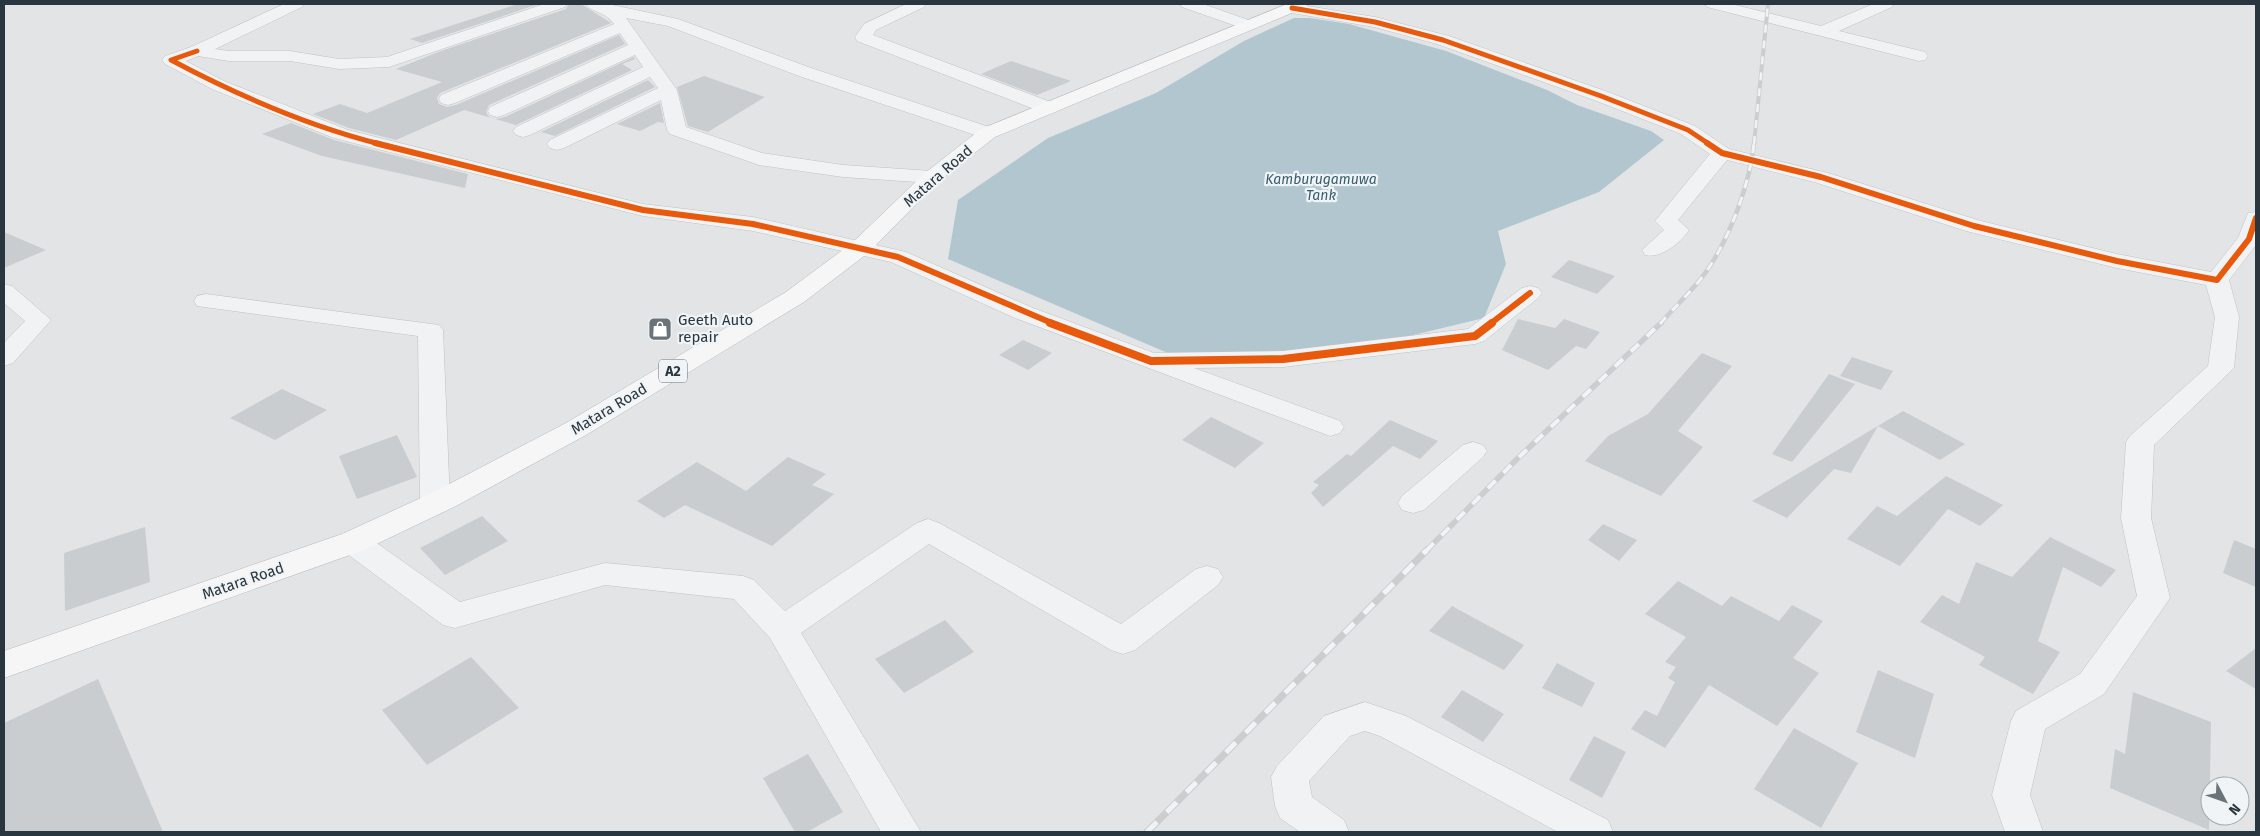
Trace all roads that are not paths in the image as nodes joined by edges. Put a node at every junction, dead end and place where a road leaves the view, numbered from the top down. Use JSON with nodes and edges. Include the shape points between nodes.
{"nodes":[{"id":1,"x":559,"y":4,"type":"edge"},
{"id":2,"x":594,"y":4,"type":"edge"},
{"id":3,"x":918,"y":4,"type":"edge"},
{"id":4,"x":1188,"y":4,"type":"edge"},
{"id":5,"x":1714,"y":4,"type":"edge"},
{"id":6,"x":1886,"y":4,"type":"edge"},
{"id":7,"x":297,"y":5,"type":"edge"},
{"id":8,"x":1296,"y":6,"type":"edge"},
{"id":9,"x":618,"y":19,"type":"junction"},
{"id":10,"x":1248,"y":24,"type":"junction"},
{"id":11,"x":1822,"y":32,"type":"junction"},
{"id":12,"x":638,"y":47,"type":"junction"},
{"id":13,"x":197,"y":51,"type":"junction"},
{"id":14,"x":1919,"y":56,"type":"dead end"},
{"id":15,"x":653,"y":69,"type":"junction"},
{"id":16,"x":668,"y":90,"type":"junction"},
{"id":17,"x":448,"y":99,"type":"dead end"},
{"id":18,"x":1050,"y":108,"type":"junction"},
{"id":19,"x":497,"y":111,"type":"dead end"},
{"id":20,"x":523,"y":131,"type":"dead end"},
{"id":21,"x":988,"y":133,"type":"junction"},
{"id":22,"x":557,"y":144,"type":"dead end"},
{"id":23,"x":1722,"y":153,"type":"junction"},
{"id":24,"x":932,"y":177,"type":"junction"},
{"id":25,"x":2256,"y":218,"type":"edge"},
{"id":26,"x":860,"y":248,"type":"junction"},
{"id":27,"x":1653,"y":250,"type":"dead end"},
{"id":28,"x":2218,"y":280,"type":"junction"},
{"id":29,"x":4,"y":291,"type":"edge"},
{"id":30,"x":1530,"y":293,"type":"dead end"},
{"id":31,"x":206,"y":302,"type":"dead end"},
{"id":32,"x":4,"y":358,"type":"edge"},
{"id":33,"x":1151,"y":361,"type":"junction"},
{"id":34,"x":1330,"y":427,"type":"dead end"},
{"id":35,"x":1473,"y":451,"type":"dead end"},
{"id":36,"x":1413,"y":503,"type":"dead end"},
{"id":37,"x":435,"y":504,"type":"junction"},
{"id":38,"x":353,"y":542,"type":"junction"},
{"id":39,"x":1208,"y":577,"type":"dead end"},
{"id":40,"x":782,"y":628,"type":"junction"},
{"id":41,"x":4,"y":665,"type":"edge"},
{"id":42,"x":902,"y":832,"type":"edge"},
{"id":43,"x":1330,"y":832,"type":"edge"},
{"id":44,"x":1594,"y":832,"type":"edge"},
{"id":45,"x":2024,"y":832,"type":"edge"}],
"edges":[{"from":1,"to":13,"type":"street","via":[[389,62],[339,64],[290,56],[229,56]]},
{"from":2,"to":9,"type":"street"},
{"from":3,"to":18,"type":"street","via":[[870,27],[863,37]]},
{"from":4,"to":10,"type":"street"},
{"from":5,"to":11,"type":"street"},
{"from":6,"to":11,"type":"street"},
{"from":7,"to":13,"type":"street"},
{"from":8,"to":10,"type":"highway","name":"Matara Road","number":"A2"},
{"from":8,"to":23,"type":"street","via":[[1443,40],[1688,130]]},
{"from":9,"to":12,"type":"street"},
{"from":9,"to":17,"type":"street"},
{"from":9,"to":21,"type":"street","via":[[672,22],[805,72]]},
{"from":10,"to":18,"type":"highway","name":"Matara Road","number":"A2"},
{"from":11,"to":14,"type":"street"},
{"from":12,"to":15,"type":"street"},
{"from":12,"to":19,"type":"street"},
{"from":13,"to":26,"type":"street","via":[[171,60],[218,85],[341,134],[643,210],[753,224]]},
{"from":15,"to":16,"type":"street"},
{"from":15,"to":20,"type":"street"},
{"from":16,"to":22,"type":"street"},
{"from":16,"to":24,"type":"street","via":[[677,130],[759,159],[843,171]]},
{"from":18,"to":21,"type":"highway","name":"Matara Road","number":"A2"},
{"from":21,"to":24,"type":"highway","name":"Matara Road","number":"A2"},
{"from":23,"to":27,"type":"street","via":[[1666,221],[1678,230]]},
{"from":23,"to":28,"type":"street","via":[[1821,178],[1974,226],[2117,261]]},
{"from":24,"to":26,"type":"highway","name":"Matara Road","number":"A2"},
{"from":25,"to":28,"type":"street","via":[[2249,239]]},
{"from":26,"to":33,"type":"street","via":[[898,257],[1024,313]]},
{"from":26,"to":37,"type":"highway","name":"Matara Road","number":"A2","via":[[795,297],[576,429]]},
{"from":28,"to":45,"type":"street","via":[[2227,317],[2221,368],[2140,442],[2136,518],[2154,598],[2092,684],[2029,721],[2011,795]]},
{"from":29,"to":32,"type":"street","via":[[39,320]]},
{"from":30,"to":33,"type":"street","via":[[1475,336],[1284,359]]},
{"from":31,"to":37,"type":"street","via":[[430,330]]},
{"from":33,"to":34,"type":"street"},
{"from":35,"to":36,"type":"street"},
{"from":37,"to":38,"type":"highway","name":"Matara Road","number":"A2"},
{"from":38,"to":40,"type":"street","via":[[455,616],[605,574],[743,588]]},
{"from":38,"to":41,"type":"highway","name":"Matara Road","number":"A2"},
{"from":39,"to":40,"type":"street","via":[[1123,641],[928,530]]},
{"from":40,"to":42,"type":"street"},
{"from":43,"to":44,"type":"street","via":[[1294,806],[1290,777],[1337,726],[1365,716],[1393,726]]}]}
